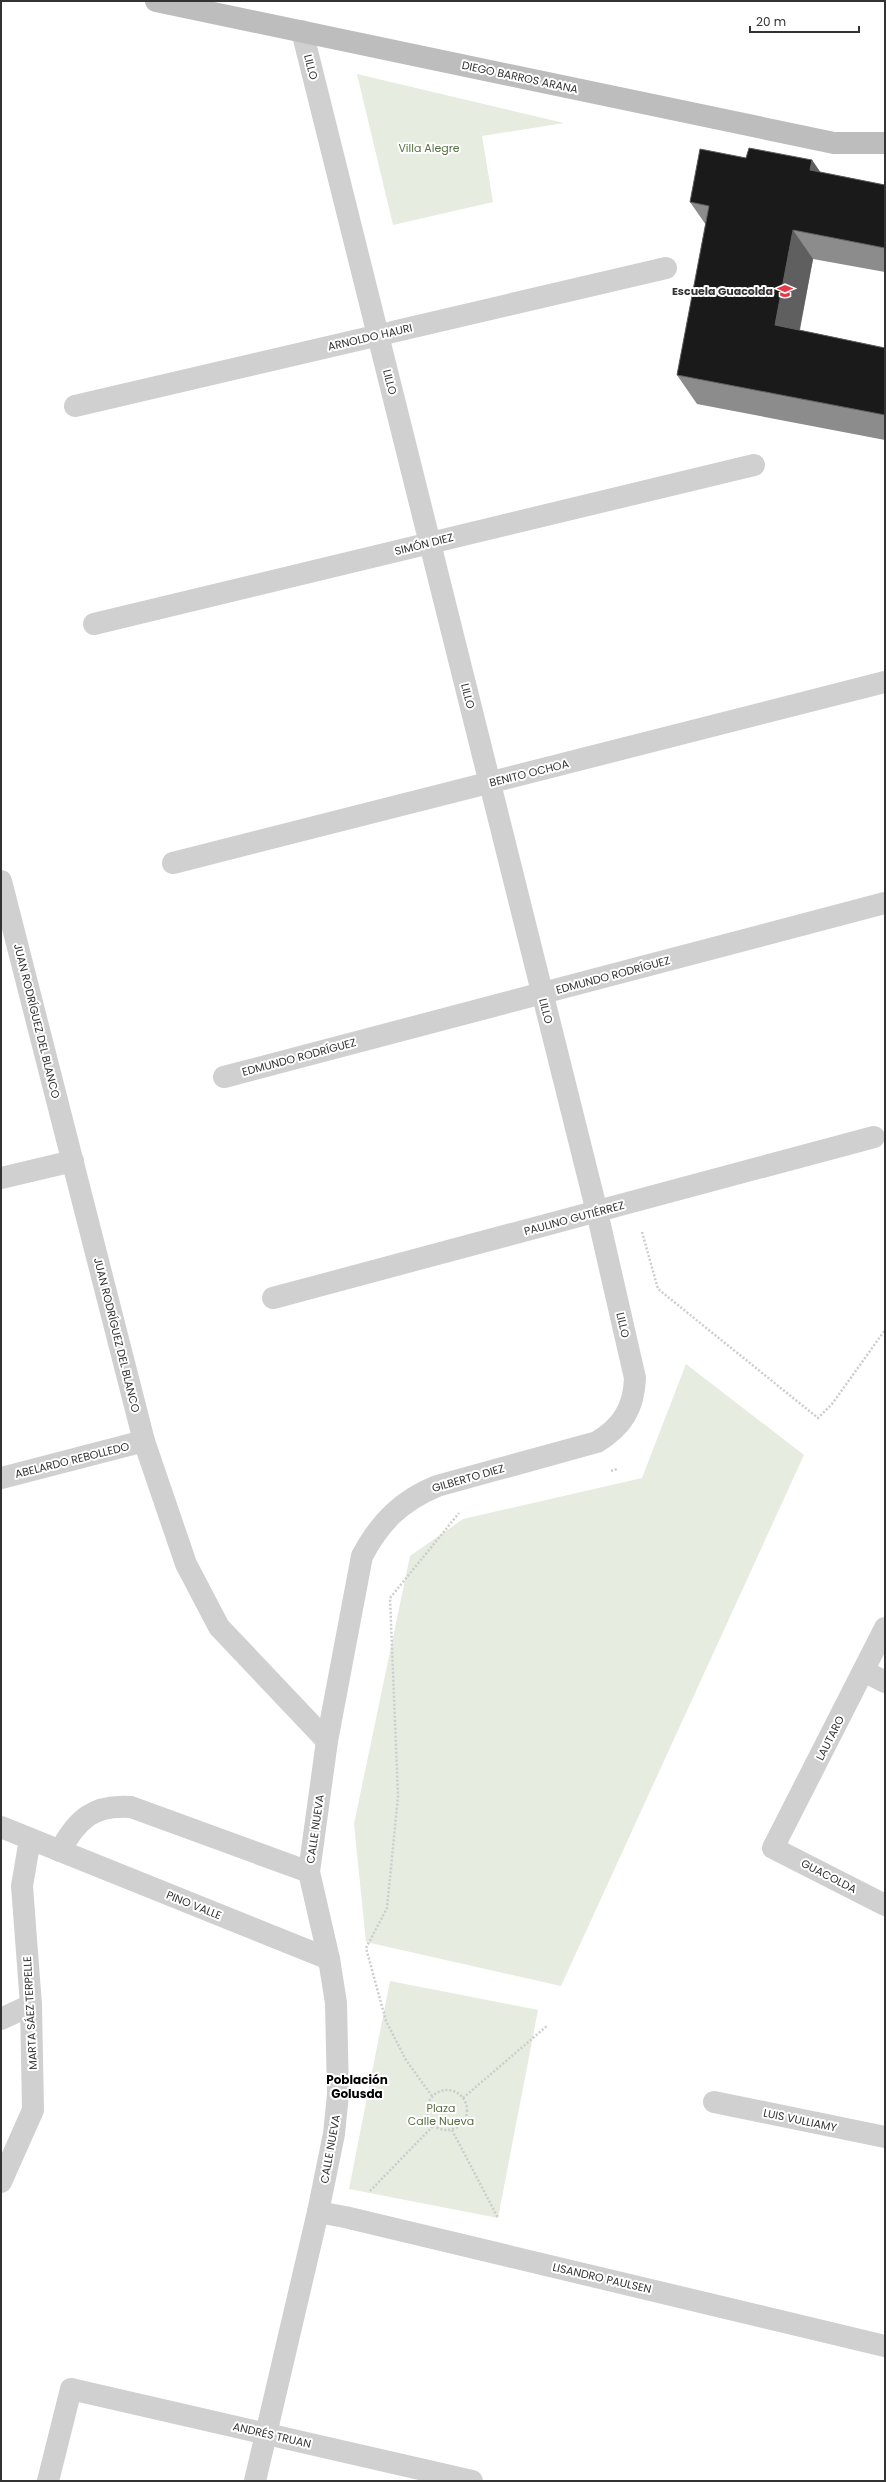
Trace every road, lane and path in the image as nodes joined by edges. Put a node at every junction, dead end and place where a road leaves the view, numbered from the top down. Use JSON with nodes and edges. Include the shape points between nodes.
{"nodes":[{"id":1,"x":156,"y":1,"type":"edge"},
{"id":2,"x":302,"y":31,"type":"junction"},
{"id":3,"x":885,"y":144,"type":"edge"},
{"id":4,"x":666,"y":268,"type":"dead end"},
{"id":5,"x":378,"y":335,"type":"junction"},
{"id":6,"x":75,"y":406,"type":"dead end"},
{"id":7,"x":754,"y":465,"type":"dead end"},
{"id":8,"x":430,"y":543,"type":"junction"},
{"id":9,"x":94,"y":624,"type":"dead end"},
{"id":10,"x":885,"y":682,"type":"edge"},
{"id":11,"x":490,"y":783,"type":"junction"},
{"id":12,"x":173,"y":863,"type":"dead end"},
{"id":13,"x":1,"y":881,"type":"edge"},
{"id":14,"x":885,"y":904,"type":"edge"},
{"id":15,"x":542,"y":994,"type":"junction"},
{"id":16,"x":224,"y":1077,"type":"dead end"},
{"id":17,"x":874,"y":1137,"type":"dead end"},
{"id":18,"x":73,"y":1161,"type":"junction"},
{"id":19,"x":1,"y":1178,"type":"edge"},
{"id":20,"x":633,"y":1202,"type":"junction"},
{"id":21,"x":597,"y":1212,"type":"junction"},
{"id":22,"x":273,"y":1298,"type":"dead end"},
{"id":23,"x":885,"y":1330,"type":"edge"},
{"id":24,"x":631,"y":1362,"type":"joint"},
{"id":25,"x":144,"y":1441,"type":"junction"},
{"id":26,"x":617,"y":1469,"type":"dead end"},
{"id":27,"x":609,"y":1471,"type":"dead end"},
{"id":28,"x":1,"y":1478,"type":"edge"},
{"id":29,"x":464,"y":1507,"type":"dead end"},
{"id":30,"x":885,"y":1628,"type":"edge"},
{"id":31,"x":864,"y":1671,"type":"junction"},
{"id":32,"x":885,"y":1682,"type":"edge"},
{"id":33,"x":327,"y":1741,"type":"junction"},
{"id":34,"x":1,"y":1827,"type":"edge"},
{"id":35,"x":30,"y":1839,"type":"junction"},
{"id":36,"x":774,"y":1848,"type":"joint"},
{"id":37,"x":60,"y":1851,"type":"junction"},
{"id":38,"x":309,"y":1872,"type":"junction"},
{"id":39,"x":885,"y":1905,"type":"edge"},
{"id":40,"x":329,"y":1959,"type":"junction"},
{"id":41,"x":31,"y":2005,"type":"junction"},
{"id":42,"x":1,"y":2019,"type":"edge"},
{"id":43,"x":548,"y":2025,"type":"dead end"},
{"id":44,"x":432,"y":2096,"type":"junction"},
{"id":45,"x":463,"y":2098,"type":"junction"},
{"id":46,"x":714,"y":2102,"type":"dead end"},
{"id":47,"x":434,"y":2125,"type":"junction"},
{"id":48,"x":452,"y":2130,"type":"junction"},
{"id":49,"x":885,"y":2137,"type":"edge"},
{"id":50,"x":1,"y":2182,"type":"edge"},
{"id":51,"x":318,"y":2212,"type":"junction"},
{"id":52,"x":345,"y":2217,"type":"junction"},
{"id":53,"x":498,"y":2218,"type":"dead end"},
{"id":54,"x":885,"y":2346,"type":"edge"},
{"id":55,"x":266,"y":2434,"type":"junction"},
{"id":56,"x":48,"y":2481,"type":"edge"},
{"id":57,"x":254,"y":2481,"type":"edge"},
{"id":58,"x":472,"y":2481,"type":"edge"}],
"edges":[{"from":1,"to":2,"type":"street","name":"DIEGO BARROS ARANA"},
{"from":2,"to":3,"type":"street","name":"DIEGO BARROS ARANA","via":[[834,143]]},
{"from":2,"to":5,"type":"street","name":"LILLO"},
{"from":4,"to":5,"type":"street","name":"ARNOLDO HAURI"},
{"from":5,"to":6,"type":"street","name":"ARNOLDO HAURI"},
{"from":5,"to":8,"type":"street","name":"LILLO"},
{"from":7,"to":8,"type":"street","name":"SIMÓN DIEZ"},
{"from":8,"to":9,"type":"street","name":"SIMÓN DIEZ"},
{"from":8,"to":11,"type":"street","name":"LILLO"},
{"from":10,"to":11,"type":"street","name":"BENITO OCHOA"},
{"from":11,"to":12,"type":"street","name":"BENITO OCHOA"},
{"from":11,"to":15,"type":"street","name":"LILLO"},
{"from":13,"to":18,"type":"street","name":"JUAN RODRÍGUEZ DEL BLANCO"},
{"from":14,"to":15,"type":"street","name":"EDMUNDO RODRÍGUEZ"},
{"from":15,"to":16,"type":"street","name":"EDMUNDO RODRÍGUEZ"},
{"from":15,"to":21,"type":"street","name":"LILLO"},
{"from":17,"to":20,"type":"street","name":"PAULINO GUTIÉRREZ"},
{"from":18,"to":19,"type":"street"},
{"from":18,"to":25,"type":"street","name":"JUAN RODRÍGUEZ DEL BLANCO"},
{"from":20,"to":21,"type":"street","name":"PAULINO GUTIÉRREZ"},
{"from":20,"to":23,"type":"path","via":[[658,1289],[818,1418],[832,1404]]},
{"from":21,"to":22,"type":"street","name":"PAULINO GUTIÉRREZ"},
{"from":21,"to":24,"type":"street","name":"LILLO"},
{"from":24,"to":33,"type":"street","name":"GILBERTO DIEZ","via":[[634,1395],[629,1411],[620,1425],[597,1442],[437,1486],[408,1501],[388,1517],[362,1556]]},
{"from":25,"to":28,"type":"street","name":"ABELARDO REBOLLEDO"},
{"from":25,"to":33,"type":"street","name":"JUAN RODRÍGUEZ DEL BLANCO","via":[[186,1564],[219,1627]]},
{"from":26,"to":27,"type":"path"},
{"from":29,"to":44,"type":"path","via":[[390,1598],[398,1796],[387,1908],[366,1948],[386,2021],[406,2060]]},
{"from":30,"to":31,"type":"street","name":"LAUTARO"},
{"from":31,"to":32,"type":"street"},
{"from":31,"to":36,"type":"street","name":"LAUTARO"},
{"from":33,"to":38,"type":"street","name":"CALLE NUEVA"},
{"from":34,"to":35,"type":"street","name":"PINO VALLE"},
{"from":35,"to":37,"type":"street","name":"PINO VALLE"},
{"from":35,"to":41,"type":"street","name":"MARTA SÁEZ TERPELLE","via":[[22,1886]]},
{"from":36,"to":39,"type":"street","name":"GUACOLDA"},
{"from":37,"to":38,"type":"street","via":[[71,1830],[101,1808],[131,1806]]},
{"from":37,"to":40,"type":"street","name":"PINO VALLE"},
{"from":38,"to":40,"type":"street","name":"CALLE NUEVA"},
{"from":40,"to":51,"type":"street","name":"CALLE NUEVA","via":[[336,2003],[338,2094],[334,2134]]},
{"from":41,"to":42,"type":"street"},
{"from":41,"to":50,"type":"street","name":"MARTA SÁEZ TERPELLE","via":[[33,2110]]},
{"from":43,"to":45,"type":"path"},
{"from":44,"to":45,"type":"path","via":[[445,2090],[458,2093]]},
{"from":44,"to":47,"type":"path","via":[[428,2102],[427,2114]]},
{"from":45,"to":48,"type":"path","via":[[468,2111],[466,2117],[463,2123]]},
{"from":46,"to":49,"type":"street","name":"LUIS VULLIAMY"},
{"from":47,"to":48,"type":"path","via":[[439,2129]]},
{"from":47,"to":52,"type":"path"},
{"from":48,"to":53,"type":"path"},
{"from":51,"to":52,"type":"street","name":"LISANDRO PAULSEN"},
{"from":51,"to":55,"type":"street","name":"CALLE NUEVA"},
{"from":52,"to":54,"type":"street","name":"LISANDRO PAULSEN"},
{"from":55,"to":56,"type":"street","name":"ANDRÉS TRUAN","via":[[71,2389]]},
{"from":55,"to":57,"type":"street","name":"CALLE NUEVA"},
{"from":55,"to":58,"type":"street","name":"ANDRÉS TRUAN"}]}
